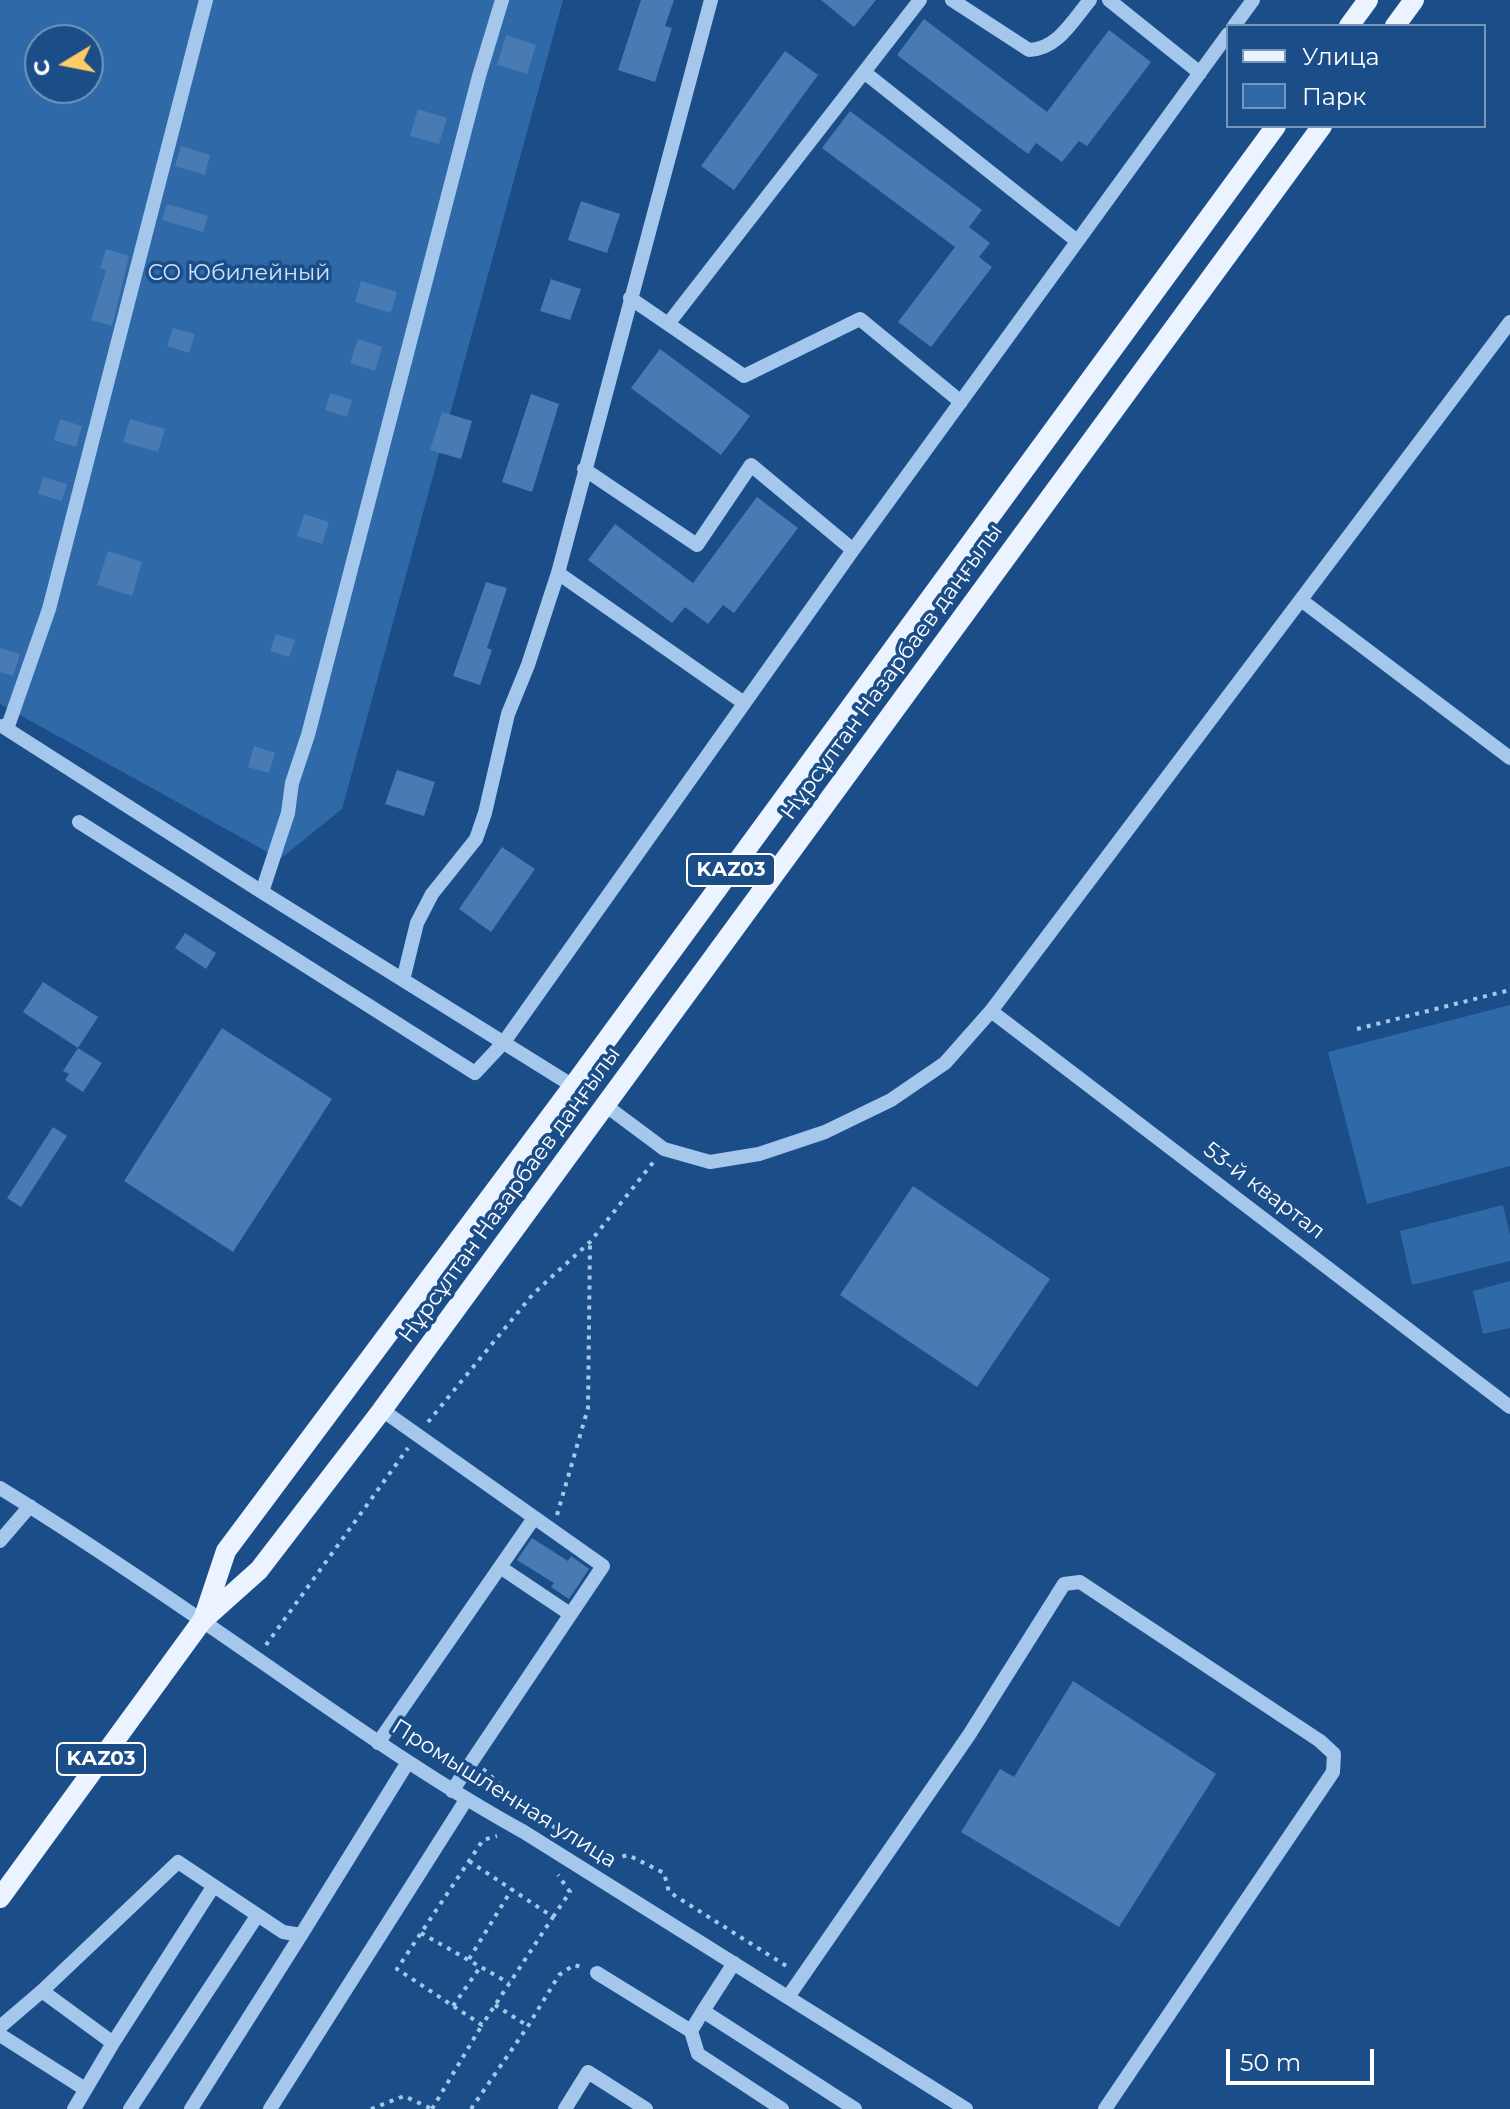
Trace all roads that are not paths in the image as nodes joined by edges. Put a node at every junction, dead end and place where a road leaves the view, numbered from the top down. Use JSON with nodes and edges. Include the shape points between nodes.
{"nodes":[{"id":1,"x":206,"y":0,"type":"edge"},
{"id":2,"x":502,"y":0,"type":"edge"},
{"id":3,"x":711,"y":0,"type":"edge"},
{"id":4,"x":920,"y":0,"type":"edge"},
{"id":5,"x":952,"y":0,"type":"edge"},
{"id":6,"x":1090,"y":0,"type":"edge"},
{"id":7,"x":1109,"y":0,"type":"edge"},
{"id":8,"x":1253,"y":0,"type":"edge"},
{"id":9,"x":1368,"y":0,"type":"edge"},
{"id":10,"x":1414,"y":0,"type":"edge"},
{"id":11,"x":1235,"y":24,"type":"edge"},
{"id":12,"x":1350,"y":24,"type":"edge"},
{"id":13,"x":1396,"y":24,"type":"edge"},
{"id":14,"x":1226,"y":37,"type":"edge"},
{"id":15,"x":864,"y":72,"type":"junction"},
{"id":16,"x":1200,"y":73,"type":"junction"},
{"id":17,"x":1275,"y":128,"type":"edge"},
{"id":18,"x":1321,"y":128,"type":"edge"},
{"id":19,"x":1077,"y":241,"type":"junction"},
{"id":20,"x":630,"y":298,"type":"junction"},
{"id":21,"x":1510,"y":322,"type":"edge"},
{"id":22,"x":668,"y":324,"type":"junction"},
{"id":23,"x":961,"y":402,"type":"junction"},
{"id":24,"x":584,"y":469,"type":"junction"},
{"id":25,"x":853,"y":550,"type":"junction"},
{"id":26,"x":558,"y":573,"type":"junction"},
{"id":27,"x":1301,"y":600,"type":"junction"},
{"id":28,"x":744,"y":703,"type":"junction"},
{"id":29,"x":3,"y":727,"type":"edge"},
{"id":30,"x":1510,"y":758,"type":"edge"},
{"id":31,"x":79,"y":822,"type":"dead end"},
{"id":32,"x":262,"y":892,"type":"junction"},
{"id":33,"x":403,"y":980,"type":"junction"},
{"id":34,"x":991,"y":1011,"type":"junction"},
{"id":35,"x":504,"y":1042,"type":"junction"},
{"id":36,"x":573,"y":1086,"type":"junction"},
{"id":37,"x":605,"y":1105,"type":"junction"},
{"id":38,"x":1510,"y":1407,"type":"edge"},
{"id":39,"x":382,"y":1410,"type":"junction"},
{"id":40,"x":0,"y":1488,"type":"edge"},
{"id":41,"x":30,"y":1506,"type":"junction"},
{"id":42,"x":534,"y":1518,"type":"junction"},
{"id":43,"x":0,"y":1541,"type":"edge"},
{"id":44,"x":500,"y":1567,"type":"junction"},
{"id":45,"x":570,"y":1614,"type":"junction"},
{"id":46,"x":202,"y":1621,"type":"junction"},
{"id":47,"x":378,"y":1743,"type":"junction"},
{"id":48,"x":408,"y":1762,"type":"junction"},
{"id":49,"x":452,"y":1791,"type":"junction"},
{"id":50,"x":466,"y":1800,"type":"junction"},
{"id":51,"x":213,"y":1887,"type":"junction"},
{"id":52,"x":0,"y":1898,"type":"edge"},
{"id":53,"x":257,"y":1916,"type":"junction"},
{"id":54,"x":301,"y":1935,"type":"junction"},
{"id":55,"x":734,"y":1963,"type":"junction"},
{"id":56,"x":597,"y":1973,"type":"road end"},
{"id":57,"x":42,"y":1991,"type":"junction"},
{"id":58,"x":788,"y":1997,"type":"junction"},
{"id":59,"x":703,"y":2011,"type":"junction"},
{"id":60,"x":0,"y":2027,"type":"edge"},
{"id":61,"x":691,"y":2031,"type":"junction"},
{"id":62,"x":0,"y":2035,"type":"edge"},
{"id":63,"x":113,"y":2043,"type":"junction"},
{"id":64,"x":85,"y":2089,"type":"junction"},
{"id":65,"x":74,"y":2109,"type":"edge"},
{"id":66,"x":130,"y":2109,"type":"edge"},
{"id":67,"x":191,"y":2109,"type":"edge"},
{"id":68,"x":270,"y":2109,"type":"edge"},
{"id":69,"x":565,"y":2109,"type":"edge"},
{"id":70,"x":646,"y":2109,"type":"edge"},
{"id":71,"x":782,"y":2109,"type":"edge"},
{"id":72,"x":855,"y":2109,"type":"edge"},
{"id":73,"x":966,"y":2109,"type":"edge"},
{"id":74,"x":1105,"y":2109,"type":"edge"}],
"edges":[{"from":1,"to":29,"type":"street","via":[[49,609]]},
{"from":2,"to":32,"type":"street","via":[[288,813]]},
{"from":3,"to":20,"type":"street"},
{"from":4,"to":15,"type":"street"},
{"from":5,"to":6,"type":"street","via":[[1029,50],[1041,50],[1051,46]]},
{"from":7,"to":16,"type":"street"},
{"from":8,"to":11,"type":"street"},
{"from":9,"to":12,"type":"main road"},
{"from":10,"to":13,"type":"main road"},
{"from":14,"to":16,"type":"street"},
{"from":15,"to":19,"type":"street"},
{"from":15,"to":22,"type":"street"},
{"from":16,"to":19,"type":"street"},
{"from":17,"to":36,"type":"main road","name":"Нұрсұлтан Назарбаев даңғылы","number":"KАZ03"},
{"from":18,"to":37,"type":"main road","name":"Нұрсұлтан Назарбаев даңғылы","number":"KАZ03"},
{"from":19,"to":23,"type":"street"},
{"from":20,"to":22,"type":"street"},
{"from":20,"to":24,"type":"street"},
{"from":21,"to":27,"type":"street"},
{"from":22,"to":23,"type":"street","via":[[744,376],[860,319]]},
{"from":23,"to":25,"type":"street"},
{"from":24,"to":25,"type":"street","via":[[697,545],[751,465]]},
{"from":24,"to":26,"type":"street"},
{"from":25,"to":28,"type":"street"},
{"from":26,"to":28,"type":"street"},
{"from":26,"to":33,"type":"street","via":[[508,714],[476,839],[432,894],[417,923]]},
{"from":27,"to":30,"type":"street"},
{"from":27,"to":34,"type":"street"},
{"from":28,"to":35,"type":"street"},
{"from":29,"to":32,"type":"street"},
{"from":31,"to":35,"type":"street","via":[[475,1073]]},
{"from":32,"to":33,"type":"street"},
{"from":33,"to":35,"type":"street"},
{"from":34,"to":37,"type":"street","via":[[945,1063],[891,1100],[825,1132],[759,1154],[710,1162],[664,1149]]},
{"from":34,"to":38,"type":"street","name":"53-й квартал"},
{"from":35,"to":36,"type":"street"},
{"from":36,"to":37,"type":"main road"},
{"from":36,"to":46,"type":"main road","name":"Нұрсұлтан Назарбаев даңғылы","number":"KАZ03","via":[[226,1551]]},
{"from":37,"to":39,"type":"main road","name":"Нұрсұлтан Назарбаев даңғылы","number":"KАZ03"},
{"from":39,"to":42,"type":"street"},
{"from":39,"to":46,"type":"main road","name":"Нұрсұлтан Назарбаев даңғылы","number":"KАZ03","via":[[259,1570]]},
{"from":40,"to":41,"type":"street","name":"Промышленная улица"},
{"from":41,"to":43,"type":"street"},
{"from":41,"to":46,"type":"street","name":"Промышленная улица"},
{"from":42,"to":44,"type":"street"},
{"from":42,"to":45,"type":"street","via":[[603,1566]]},
{"from":44,"to":45,"type":"street"},
{"from":44,"to":47,"type":"street"},
{"from":45,"to":49,"type":"street"},
{"from":46,"to":47,"type":"street","name":"Промышленная улица"},
{"from":46,"to":52,"type":"main road","name":"Нұрсұлтан Назарбаев даңғылы","number":"KАZ03"},
{"from":47,"to":48,"type":"street","name":"Промышленная улица"},
{"from":48,"to":49,"type":"street","name":"Промышленная улица"},
{"from":48,"to":54,"type":"street"},
{"from":49,"to":50,"type":"street","name":"Промышленная улица"},
{"from":50,"to":55,"type":"street","name":"Промышленная улица"},
{"from":50,"to":68,"type":"street"},
{"from":51,"to":53,"type":"street"},
{"from":51,"to":57,"type":"street","via":[[178,1862]]},
{"from":51,"to":63,"type":"street"},
{"from":53,"to":54,"type":"street","via":[[283,1932]]},
{"from":53,"to":66,"type":"street"},
{"from":54,"to":67,"type":"street"},
{"from":55,"to":58,"type":"street","name":"Промышленная улица"},
{"from":55,"to":59,"type":"street"},
{"from":56,"to":61,"type":"street"},
{"from":57,"to":60,"type":"street"},
{"from":57,"to":63,"type":"street"},
{"from":58,"to":73,"type":"street","name":"Промышленная улица"},
{"from":58,"to":74,"type":"street","via":[[969,1735],[1064,1584],[1080,1582],[1334,1754],[1333,1772]]},
{"from":59,"to":61,"type":"street"},
{"from":59,"to":72,"type":"street"},
{"from":61,"to":71,"type":"street","via":[[698,2054]]},
{"from":62,"to":64,"type":"street"},
{"from":63,"to":64,"type":"street"},
{"from":64,"to":65,"type":"street"},
{"from":69,"to":70,"type":"street","via":[[588,2072]]}]}
